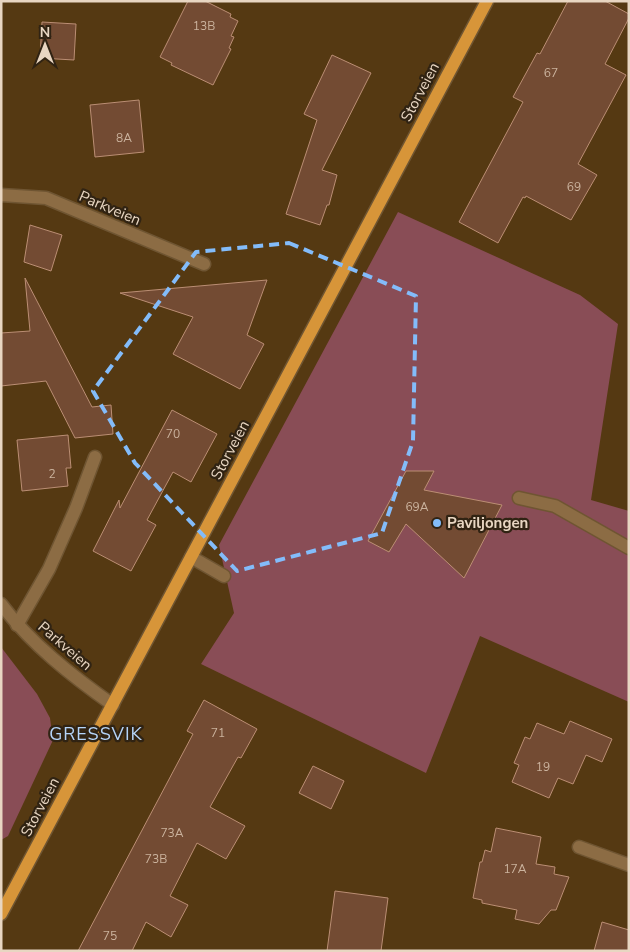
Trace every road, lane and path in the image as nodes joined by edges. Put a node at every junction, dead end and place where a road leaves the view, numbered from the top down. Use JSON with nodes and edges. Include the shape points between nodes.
{"nodes":[{"id":1,"x":487,"y":1,"type":"edge"},
{"id":2,"x":1,"y":195,"type":"edge"},
{"id":3,"x":204,"y":264,"type":"dead end"},
{"id":4,"x":95,"y":457,"type":"dead end"},
{"id":5,"x":519,"y":498,"type":"dead end"},
{"id":6,"x":629,"y":548,"type":"edge"},
{"id":7,"x":191,"y":558,"type":"junction"},
{"id":8,"x":224,"y":576,"type":"dead end"},
{"id":9,"x":1,"y":604,"type":"edge"},
{"id":10,"x":17,"y":625,"type":"junction"},
{"id":11,"x":113,"y":705,"type":"junction"},
{"id":12,"x":579,"y":847,"type":"dead end"},
{"id":13,"x":629,"y":865,"type":"edge"},
{"id":14,"x":1,"y":914,"type":"edge"}],
"edges":[{"from":1,"to":7,"type":"main road","name":"Storveien"},
{"from":2,"to":3,"type":"street","name":"Parkveien","via":[[46,198]]},
{"from":4,"to":10,"type":"street","via":[[49,569]]},
{"from":5,"to":6,"type":"street","via":[[555,506]]},
{"from":7,"to":8,"type":"street"},
{"from":7,"to":11,"type":"main road","name":"Storveien"},
{"from":9,"to":10,"type":"street","name":"Parkveien"},
{"from":10,"to":11,"type":"street","name":"Parkveien","via":[[78,680]]},
{"from":11,"to":14,"type":"main road","name":"Storveien"},
{"from":12,"to":13,"type":"street"}]}
